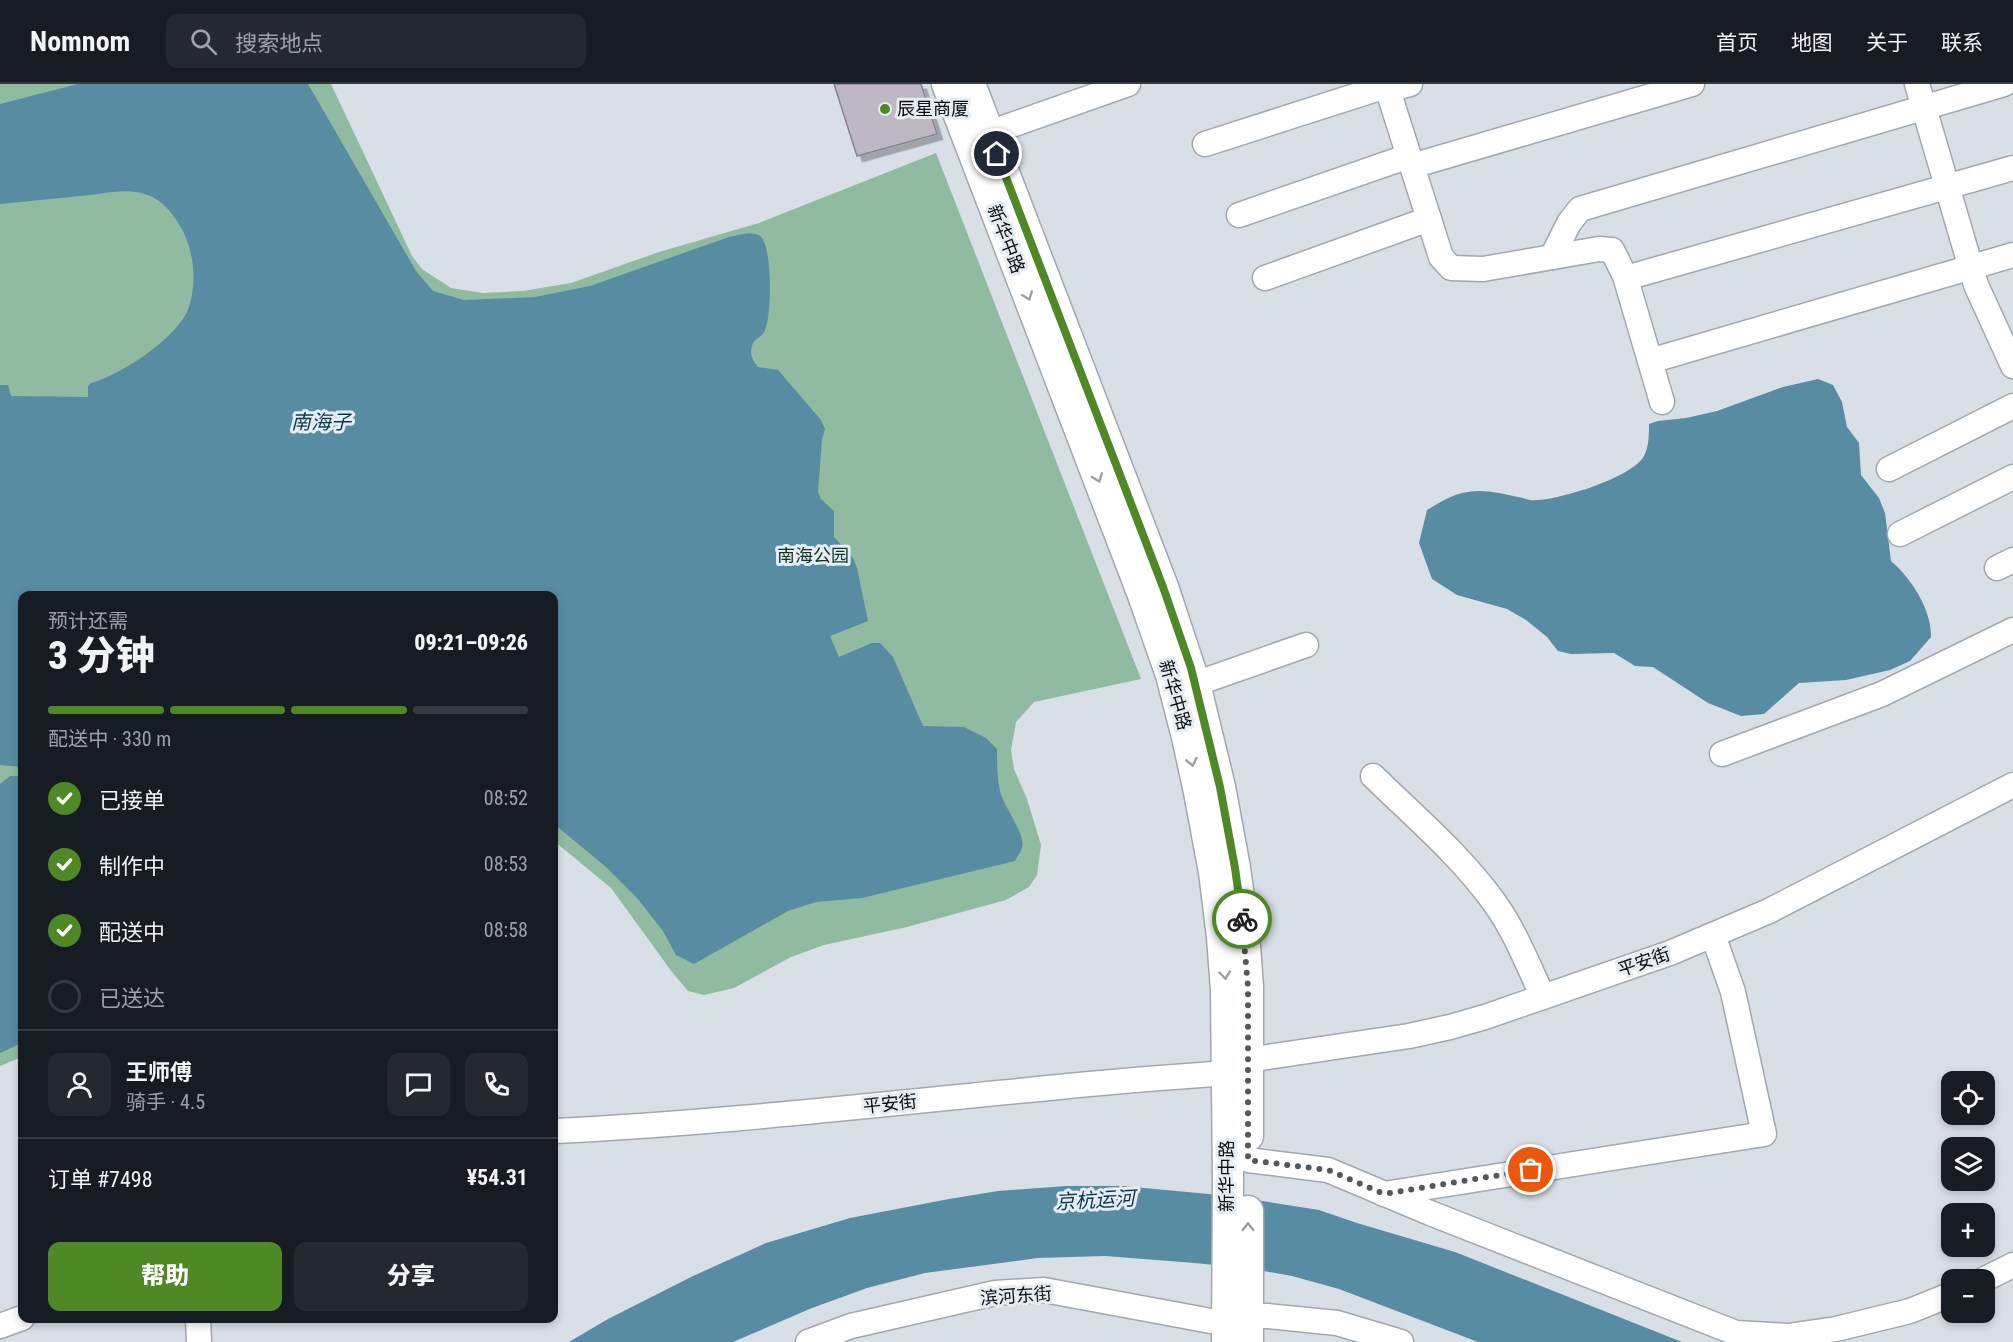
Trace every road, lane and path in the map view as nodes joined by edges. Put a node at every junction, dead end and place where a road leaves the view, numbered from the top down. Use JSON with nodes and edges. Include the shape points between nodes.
{"nodes":[{"id":1,"x":947,"y":84,"type":"edge"},
{"id":2,"x":970,"y":84,"type":"edge"},
{"id":3,"x":1128,"y":84,"type":"edge"},
{"id":4,"x":1692,"y":84,"type":"edge"},
{"id":5,"x":1917,"y":84,"type":"edge"},
{"id":6,"x":2004,"y":84,"type":"edge"},
{"id":7,"x":1392,"y":86,"type":"edge"},
{"id":8,"x":1924,"y":108,"type":"junction"},
{"id":9,"x":989,"y":133,"type":"junction"},
{"id":10,"x":1205,"y":144,"type":"dead end"},
{"id":11,"x":1410,"y":161,"type":"junction"},
{"id":12,"x":2013,"y":168,"type":"edge"},
{"id":13,"x":1947,"y":187,"type":"junction"},
{"id":14,"x":1239,"y":215,"type":"dead end"},
{"id":15,"x":1429,"y":219,"type":"junction"},
{"id":16,"x":2013,"y":255,"type":"edge"},
{"id":17,"x":1552,"y":256,"type":"junction"},
{"id":18,"x":1971,"y":267,"type":"junction"},
{"id":19,"x":1265,"y":278,"type":"dead end"},
{"id":20,"x":1626,"y":278,"type":"junction"},
{"id":21,"x":2005,"y":324,"type":"edge"},
{"id":22,"x":1650,"y":361,"type":"junction"},
{"id":23,"x":2013,"y":366,"type":"edge"},
{"id":24,"x":1662,"y":402,"type":"dead end"},
{"id":25,"x":2013,"y":406,"type":"edge"},
{"id":26,"x":1889,"y":469,"type":"dead end"},
{"id":27,"x":2013,"y":477,"type":"edge"},
{"id":28,"x":1900,"y":534,"type":"dead end"},
{"id":29,"x":2013,"y":630,"type":"edge"},
{"id":30,"x":1306,"y":645,"type":"dead end"},
{"id":31,"x":1195,"y":684,"type":"junction"},
{"id":32,"x":1722,"y":754,"type":"dead end"},
{"id":33,"x":1373,"y":776,"type":"dead end"},
{"id":34,"x":2013,"y":785,"type":"edge"},
{"id":35,"x":1713,"y":935,"type":"junction"},
{"id":36,"x":1543,"y":996,"type":"junction"},
{"id":37,"x":1237,"y":1066,"type":"junction"},
{"id":38,"x":558,"y":1131,"type":"edge"},
{"id":39,"x":1241,"y":1174,"type":"junction"},
{"id":40,"x":1384,"y":1194,"type":"junction"},
{"id":41,"x":2013,"y":1265,"type":"edge"},
{"id":42,"x":1995,"y":1274,"type":"edge"},
{"id":43,"x":1941,"y":1298,"type":"edge"},
{"id":44,"x":18,"y":1319,"type":"edge"},
{"id":45,"x":198,"y":1323,"type":"edge"},
{"id":46,"x":0,"y":1326,"type":"edge"},
{"id":47,"x":1237,"y":1331,"type":"edge"},
{"id":48,"x":199,"y":1342,"type":"edge"},
{"id":49,"x":808,"y":1342,"type":"edge"},
{"id":50,"x":1401,"y":1342,"type":"edge"}],
"edges":[{"from":1,"to":37,"type":"main road","name":"新华中路","one_way":true,"via":[[1171,675],[1214,872]]},
{"from":2,"to":9,"type":"main road","name":"新华中路"},
{"from":3,"to":9,"type":"street"},
{"from":4,"to":11,"type":"street"},
{"from":5,"to":8,"type":"street"},
{"from":6,"to":8,"type":"street"},
{"from":7,"to":10,"type":"street"},
{"from":7,"to":11,"type":"street"},
{"from":8,"to":13,"type":"street"},
{"from":8,"to":17,"type":"street","via":[[1580,209]]},
{"from":9,"to":31,"type":"main road","name":"新华中路","via":[[1163,587]]},
{"from":11,"to":14,"type":"street"},
{"from":11,"to":15,"type":"street"},
{"from":12,"to":13,"type":"street"},
{"from":13,"to":18,"type":"street"},
{"from":13,"to":20,"type":"street"},
{"from":15,"to":17,"type":"street","via":[[1441,257],[1451,268],[1483,269]]},
{"from":15,"to":19,"type":"street"},
{"from":16,"to":18,"type":"street"},
{"from":17,"to":20,"type":"street","via":[[1612,250]]},
{"from":18,"to":21,"type":"street","via":[[1976,285]]},
{"from":18,"to":22,"type":"street"},
{"from":20,"to":22,"type":"street"},
{"from":21,"to":23,"type":"street"},
{"from":22,"to":24,"type":"street"},
{"from":25,"to":26,"type":"street"},
{"from":27,"to":28,"type":"street"},
{"from":29,"to":32,"type":"street","via":[[1882,694]]},
{"from":30,"to":31,"type":"street"},
{"from":31,"to":37,"type":"main road","name":"新华中路","via":[[1218,776],[1244,933],[1248,987]]},
{"from":33,"to":36,"type":"street","via":[[1462,863],[1495,903],[1517,939]]},
{"from":34,"to":35,"type":"street","name":"平安街","via":[[1769,911]]},
{"from":35,"to":36,"type":"street","name":"平安街"},
{"from":35,"to":40,"type":"street","via":[[1733,992],[1764,1134]]},
{"from":36,"to":37,"type":"street","name":"平安街","via":[[1485,1017],[1409,1036]]},
{"from":37,"to":38,"type":"street","name":"平安街","via":[[856,1108]]},
{"from":37,"to":39,"type":"main road","name":"新华中路"},
{"from":39,"to":40,"type":"street","via":[[1328,1170]]},
{"from":39,"to":47,"type":"main road","name":"新华中路"},
{"from":40,"to":43,"type":"street","via":[[1736,1333],[1788,1336],[1836,1329],[1910,1311]]},
{"from":41,"to":42,"type":"street"},
{"from":44,"to":46,"type":"street"},
{"from":45,"to":48,"type":"street"},
{"from":47,"to":49,"type":"street","name":"滨河东街","via":[[1044,1290],[983,1296],[851,1326]]},
{"from":47,"to":50,"type":"street","name":"滨河东街","via":[[1268,1316],[1337,1323]]}]}
